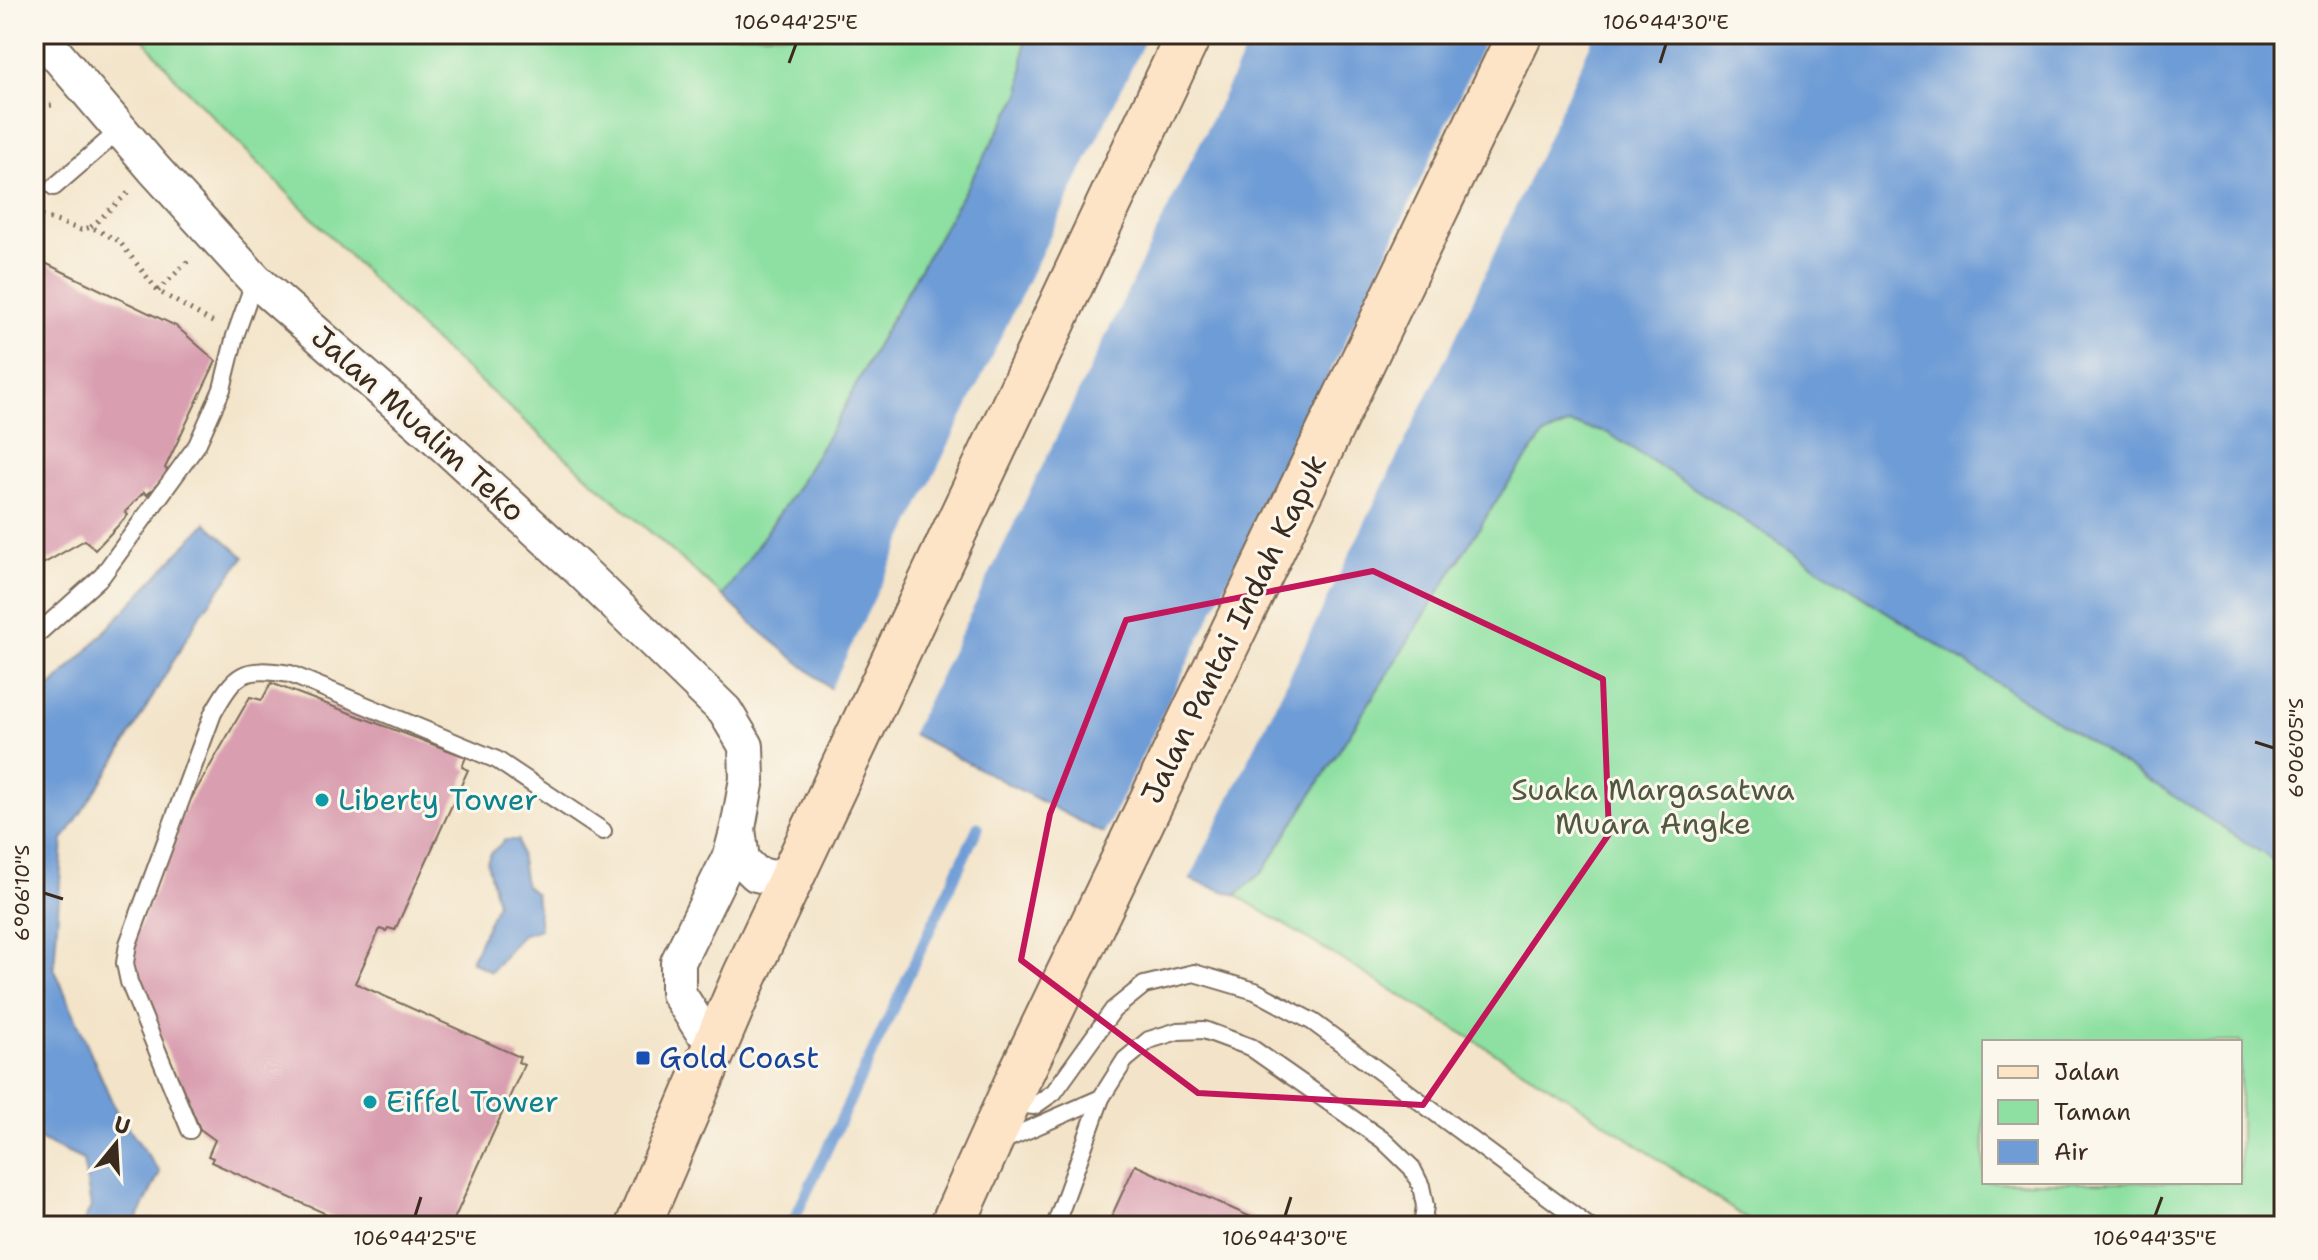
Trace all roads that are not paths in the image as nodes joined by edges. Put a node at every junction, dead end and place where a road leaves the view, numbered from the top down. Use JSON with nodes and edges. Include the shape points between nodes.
{"nodes":[{"id":1,"x":39,"y":34,"type":"edge"},
{"id":2,"x":1189,"y":34,"type":"edge"},
{"id":3,"x":1520,"y":34,"type":"edge"},
{"id":4,"x":120,"y":130,"type":"junction"},
{"id":5,"x":54,"y":187,"type":"dead end"},
{"id":6,"x":255,"y":280,"type":"junction"},
{"id":7,"x":34,"y":637,"type":"edge"},
{"id":8,"x":738,"y":828,"type":"junction"},
{"id":9,"x":603,"y":831,"type":"dead end"},
{"id":10,"x":800,"y":860,"type":"junction"},
{"id":11,"x":717,"y":1041,"type":"junction"},
{"id":12,"x":1015,"y":1088,"type":"junction"},
{"id":13,"x":1101,"y":1098,"type":"junction"},
{"id":14,"x":190,"y":1130,"type":"dead end"},
{"id":15,"x":988,"y":1147,"type":"junction"},
{"id":16,"x":642,"y":1225,"type":"edge"},
{"id":17,"x":952,"y":1226,"type":"edge"},
{"id":18,"x":1055,"y":1226,"type":"edge"},
{"id":19,"x":1422,"y":1226,"type":"edge"},
{"id":20,"x":1588,"y":1226,"type":"edge"}],
"edges":[{"from":1,"to":4,"type":"street","name":"Jalan Mualim Teko"},
{"from":2,"to":10,"type":"main road"},
{"from":3,"to":12,"type":"main road","name":"Jalan Pantai Indah Kapuk"},
{"from":4,"to":5,"type":"lane"},
{"from":4,"to":6,"type":"street","name":"Jalan Mualim Teko"},
{"from":6,"to":7,"type":"lane","via":[[222,389],[197,445],[102,576]]},
{"from":6,"to":8,"type":"street","name":"Jalan Mualim Teko","via":[[578,568],[725,711],[746,746],[747,779]]},
{"from":8,"to":10,"type":"street","name":"Jalan Mualim Teko","via":[[742,860],[756,874],[778,879]]},
{"from":8,"to":11,"type":"street","name":"Jalan Mualim Teko","via":[[731,854],[678,962],[678,993],[701,1029]]},
{"from":9,"to":14,"type":"lane","via":[[497,760],[290,674],[242,674],[226,689],[207,728],[125,963]]},
{"from":10,"to":11,"type":"main road"},
{"from":11,"to":16,"type":"main road"},
{"from":12,"to":15,"type":"main road","name":"Jalan Pantai Indah Kapuk"},
{"from":12,"to":20,"type":"lane","via":[[1034,1106],[1054,1092],[1113,1010],[1144,985],[1194,973],[1255,991],[1313,1022]]},
{"from":13,"to":15,"type":"lane"},
{"from":13,"to":18,"type":"lane"},
{"from":13,"to":19,"type":"lane","via":[[1125,1060],[1149,1040],[1204,1030],[1250,1047],[1383,1140],[1412,1168],[1425,1206]]},
{"from":15,"to":17,"type":"main road","name":"Jalan Pantai Indah Kapuk"}]}
